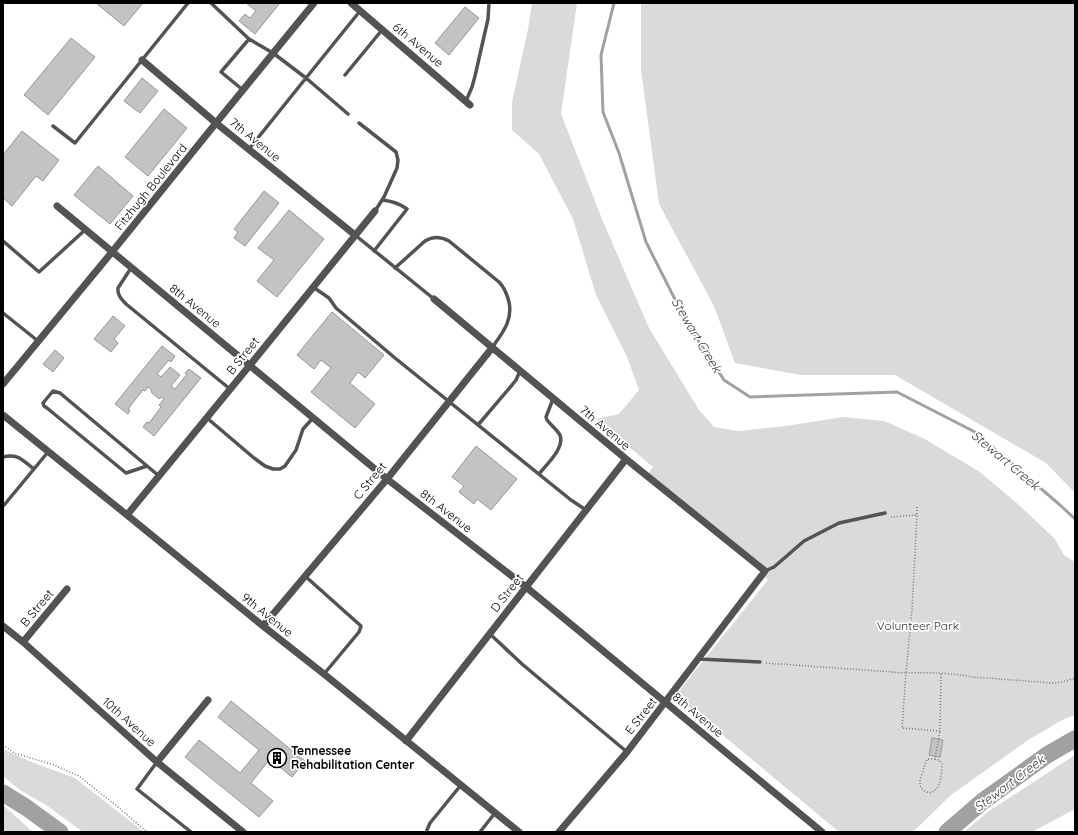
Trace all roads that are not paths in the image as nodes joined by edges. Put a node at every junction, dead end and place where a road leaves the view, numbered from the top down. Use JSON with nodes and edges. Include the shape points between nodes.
{"nodes":[{"id":1,"x":188,"y":3,"type":"edge"},
{"id":2,"x":211,"y":3,"type":"edge"},
{"id":3,"x":314,"y":3,"type":"edge"},
{"id":4,"x":351,"y":3,"type":"edge"},
{"id":5,"x":489,"y":3,"type":"edge"},
{"id":6,"x":360,"y":10,"type":"junction"},
{"id":7,"x":382,"y":30,"type":"junction"},
{"id":8,"x":249,"y":39,"type":"junction"},
{"id":9,"x":274,"y":53,"type":"junction"},
{"id":10,"x":142,"y":60,"type":"junction"},
{"id":11,"x":345,"y":74,"type":"dead end"},
{"id":12,"x":306,"y":78,"type":"junction"},
{"id":13,"x":243,"y":90,"type":"junction"},
{"id":14,"x":468,"y":103,"type":"joint"},
{"id":15,"x":348,"y":114,"type":"dead end"},
{"id":16,"x":216,"y":123,"type":"junction"},
{"id":17,"x":359,"y":123,"type":"dead end"},
{"id":18,"x":53,"y":126,"type":"dead end"},
{"id":19,"x":249,"y":149,"type":"junction"},
{"id":20,"x":382,"y":200,"type":"junction"},
{"id":21,"x":57,"y":206,"type":"dead end"},
{"id":22,"x":375,"y":211,"type":"joint"},
{"id":23,"x":85,"y":230,"type":"junction"},
{"id":24,"x":355,"y":235,"type":"junction"},
{"id":25,"x":3,"y":241,"type":"edge"},
{"id":26,"x":374,"y":251,"type":"junction"},
{"id":27,"x":112,"y":252,"type":"junction"},
{"id":28,"x":131,"y":268,"type":"junction"},
{"id":29,"x":395,"y":268,"type":"junction"},
{"id":30,"x":314,"y":287,"type":"junction"},
{"id":31,"x":434,"y":299,"type":"joint"},
{"id":32,"x":3,"y":313,"type":"edge"},
{"id":33,"x":38,"y":341,"type":"junction"},
{"id":34,"x":492,"y":348,"type":"junction"},
{"id":35,"x":250,"y":365,"type":"junction"},
{"id":36,"x":520,"y":372,"type":"junction"},
{"id":37,"x":3,"y":384,"type":"edge"},
{"id":38,"x":231,"y":389,"type":"junction"},
{"id":39,"x":554,"y":399,"type":"junction"},
{"id":40,"x":449,"y":401,"type":"junction"},
{"id":41,"x":3,"y":415,"type":"edge"},
{"id":42,"x":207,"y":418,"type":"junction"},
{"id":43,"x":313,"y":418,"type":"junction"},
{"id":44,"x":478,"y":425,"type":"junction"},
{"id":45,"x":48,"y":451,"type":"junction"},
{"id":46,"x":3,"y":457,"type":"edge"},
{"id":47,"x":626,"y":459,"type":"junction"},
{"id":48,"x":147,"y":466,"type":"junction"},
{"id":49,"x":34,"y":470,"type":"junction"},
{"id":50,"x":539,"y":474,"type":"junction"},
{"id":51,"x":160,"y":476,"type":"junction"},
{"id":52,"x":387,"y":479,"type":"junction"},
{"id":53,"x":3,"y":506,"type":"edge"},
{"id":54,"x":586,"y":510,"type":"junction"},
{"id":55,"x":885,"y":513,"type":"dead end"},
{"id":56,"x":128,"y":515,"type":"junction"},
{"id":57,"x":765,"y":571,"type":"junction"},
{"id":58,"x":305,"y":576,"type":"junction"},
{"id":59,"x":526,"y":587,"type":"junction"},
{"id":60,"x":67,"y":589,"type":"dead end"},
{"id":61,"x":3,"y":626,"type":"edge"},
{"id":62,"x":263,"y":626,"type":"junction"},
{"id":63,"x":490,"y":634,"type":"junction"},
{"id":64,"x":24,"y":642,"type":"junction"},
{"id":65,"x":699,"y":659,"type":"junction"},
{"id":66,"x":760,"y":662,"type":"road end"},
{"id":67,"x":324,"y":674,"type":"junction"},
{"id":68,"x":208,"y":700,"type":"dead end"},
{"id":69,"x":666,"y":703,"type":"junction"},
{"id":70,"x":406,"y":741,"type":"junction"},
{"id":71,"x":628,"y":752,"type":"junction"},
{"id":72,"x":157,"y":762,"type":"junction"},
{"id":73,"x":461,"y":785,"type":"junction"},
{"id":74,"x":495,"y":813,"type":"junction"},
{"id":75,"x":191,"y":832,"type":"edge"},
{"id":76,"x":243,"y":832,"type":"edge"},
{"id":77,"x":427,"y":832,"type":"edge"},
{"id":78,"x":480,"y":832,"type":"edge"},
{"id":79,"x":519,"y":832,"type":"edge"},
{"id":80,"x":558,"y":832,"type":"edge"},
{"id":81,"x":822,"y":832,"type":"edge"}],
"edges":[{"from":1,"to":10,"type":"lane"},
{"from":2,"to":8,"type":"lane"},
{"from":3,"to":9,"type":"street","name":"Fitzhugh Boulevard"},
{"from":4,"to":6,"type":"street","name":"6th Avenue"},
{"from":5,"to":14,"type":"lane","via":[[488,19]]},
{"from":6,"to":7,"type":"street","name":"6th Avenue"},
{"from":6,"to":12,"type":"lane"},
{"from":7,"to":11,"type":"lane"},
{"from":7,"to":14,"type":"street","name":"6th Avenue"},
{"from":8,"to":9,"type":"lane"},
{"from":8,"to":13,"type":"lane","via":[[221,72]]},
{"from":9,"to":12,"type":"lane"},
{"from":9,"to":13,"type":"street","name":"Fitzhugh Boulevard"},
{"from":10,"to":16,"type":"street","name":"7th Avenue"},
{"from":10,"to":18,"type":"lane","via":[[75,143]]},
{"from":12,"to":15,"type":"lane"},
{"from":12,"to":19,"type":"lane"},
{"from":13,"to":16,"type":"street","name":"Fitzhugh Boulevard"},
{"from":16,"to":19,"type":"street","name":"7th Avenue"},
{"from":16,"to":27,"type":"street","name":"Fitzhugh Boulevard"},
{"from":17,"to":20,"type":"lane","via":[[396,152],[397,168]]},
{"from":19,"to":24,"type":"street","name":"7th Avenue"},
{"from":20,"to":22,"type":"lane"},
{"from":20,"to":26,"type":"lane","via":[[401,204],[408,210]]},
{"from":21,"to":23,"type":"street","name":"8th Avenue"},
{"from":22,"to":24,"type":"street","name":"B Street"},
{"from":23,"to":25,"type":"lane","via":[[39,272]]},
{"from":23,"to":27,"type":"street","name":"8th Avenue"},
{"from":24,"to":26,"type":"lane"},
{"from":24,"to":30,"type":"street","name":"B Street"},
{"from":26,"to":29,"type":"lane"},
{"from":27,"to":28,"type":"street","name":"8th Avenue"},
{"from":27,"to":33,"type":"street","name":"Fitzhugh Boulevard"},
{"from":28,"to":35,"type":"street","name":"8th Avenue"},
{"from":28,"to":38,"type":"lane","via":[[118,288],[120,298]]},
{"from":29,"to":31,"type":"lane"},
{"from":29,"to":34,"type":"lane","via":[[425,241],[443,237],[488,273],[504,287],[510,310],[506,328]]},
{"from":30,"to":35,"type":"street","name":"B Street"},
{"from":30,"to":40,"type":"lane"},
{"from":31,"to":34,"type":"street","name":"7th Avenue"},
{"from":32,"to":33,"type":"lane"},
{"from":33,"to":37,"type":"street","name":"Fitzhugh Boulevard"},
{"from":34,"to":36,"type":"street","name":"7th Avenue"},
{"from":34,"to":40,"type":"street","name":"C Street"},
{"from":35,"to":38,"type":"street","name":"B Street"},
{"from":35,"to":43,"type":"street","name":"8th Avenue"},
{"from":36,"to":39,"type":"street","name":"7th Avenue"},
{"from":36,"to":44,"type":"lane","via":[[512,386]]},
{"from":38,"to":42,"type":"street","name":"B Street"},
{"from":39,"to":47,"type":"street","name":"7th Avenue"},
{"from":39,"to":50,"type":"lane","via":[[546,417],[561,440],[559,450]]},
{"from":40,"to":44,"type":"lane"},
{"from":40,"to":52,"type":"street","name":"C Street"},
{"from":41,"to":45,"type":"street","name":"9th Avenue"},
{"from":42,"to":43,"type":"lane","via":[[254,458],[273,469],[285,466],[296,450],[303,429]]},
{"from":42,"to":51,"type":"street","name":"B Street"},
{"from":43,"to":52,"type":"street","name":"8th Avenue"},
{"from":44,"to":50,"type":"lane"},
{"from":45,"to":49,"type":"lane"},
{"from":45,"to":56,"type":"street","name":"9th Avenue"},
{"from":46,"to":49,"type":"lane","via":[[17,456]]},
{"from":47,"to":54,"type":"street","name":"D Street"},
{"from":47,"to":57,"type":"street","name":"7th Avenue"},
{"from":48,"to":48,"type":"lane","via":[[60,393],[53,391],[43,403],[126,473]]},
{"from":48,"to":51,"type":"lane"},
{"from":49,"to":53,"type":"lane"},
{"from":50,"to":54,"type":"lane"},
{"from":51,"to":56,"type":"street","name":"B Street"},
{"from":52,"to":58,"type":"street","name":"C Street"},
{"from":52,"to":59,"type":"street","name":"8th Avenue"},
{"from":54,"to":59,"type":"street","name":"D Street"},
{"from":55,"to":57,"type":"lane","via":[[839,523],[804,541],[774,567]]},
{"from":56,"to":62,"type":"street","name":"9th Avenue"},
{"from":57,"to":65,"type":"street","name":"E Street"},
{"from":58,"to":62,"type":"street","name":"C Street"},
{"from":58,"to":67,"type":"lane","via":[[361,626],[359,632]]},
{"from":59,"to":63,"type":"street","name":"D Street"},
{"from":59,"to":69,"type":"street","name":"8th Avenue"},
{"from":60,"to":64,"type":"street","name":"B Street"},
{"from":61,"to":64,"type":"street","name":"10th Avenue"},
{"from":62,"to":67,"type":"street","name":"9th Avenue"},
{"from":63,"to":70,"type":"street","name":"D Street"},
{"from":63,"to":71,"type":"lane","via":[[522,664]]},
{"from":64,"to":72,"type":"street","name":"10th Avenue"},
{"from":65,"to":66,"type":"lane"},
{"from":65,"to":69,"type":"street","name":"E Street"},
{"from":67,"to":70,"type":"street","name":"9th Avenue"},
{"from":68,"to":72,"type":"street"},
{"from":69,"to":71,"type":"street","name":"E Street"},
{"from":69,"to":81,"type":"street","name":"8th Avenue"},
{"from":70,"to":73,"type":"street","name":"9th Avenue"},
{"from":71,"to":80,"type":"street","name":"E Street"},
{"from":72,"to":75,"type":"lane","via":[[137,789]]},
{"from":72,"to":76,"type":"street","name":"10th Avenue"},
{"from":73,"to":74,"type":"street","name":"9th Avenue"},
{"from":73,"to":77,"type":"lane","via":[[430,823]]},
{"from":74,"to":78,"type":"lane"},
{"from":74,"to":79,"type":"street","name":"9th Avenue"}]}
